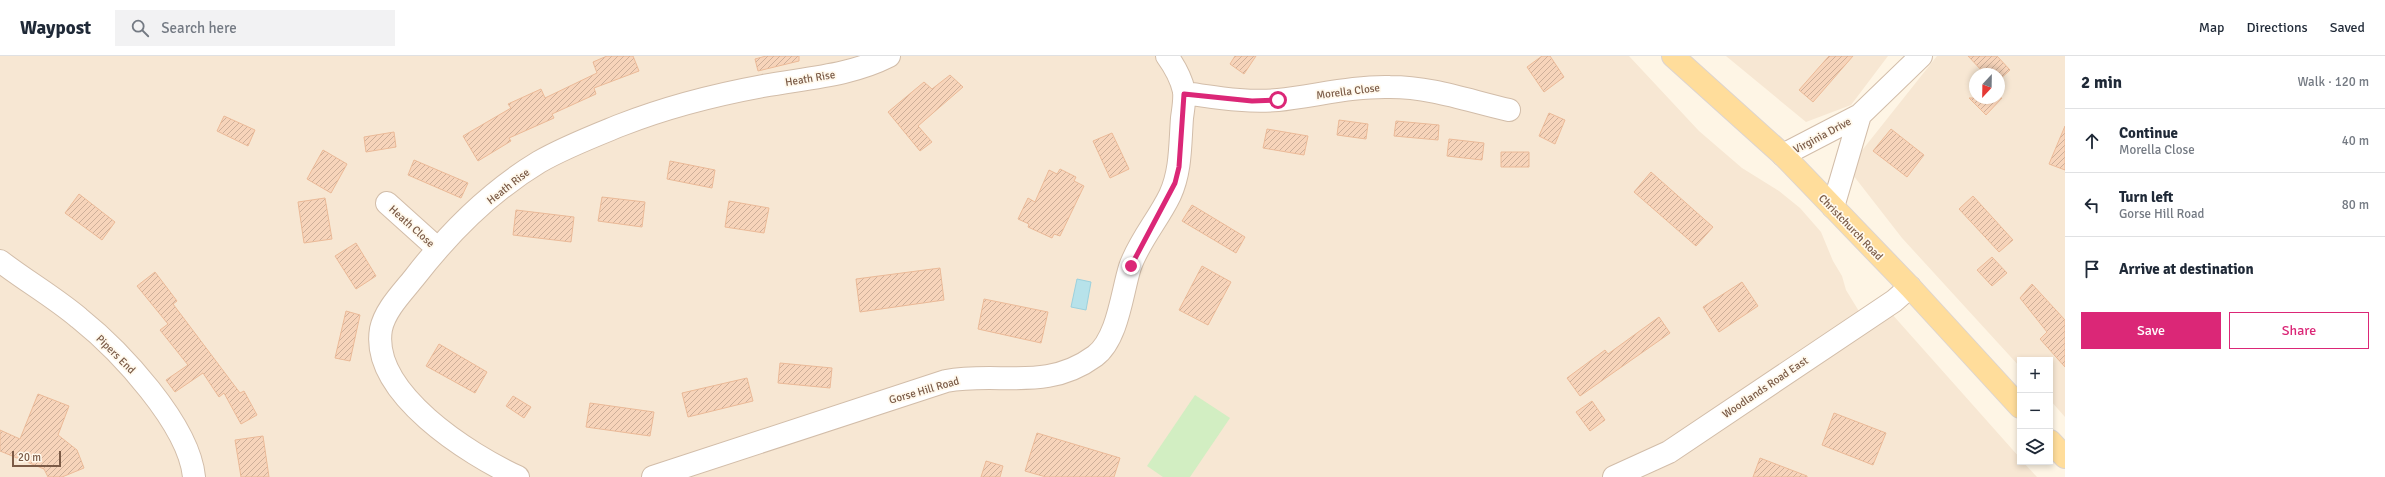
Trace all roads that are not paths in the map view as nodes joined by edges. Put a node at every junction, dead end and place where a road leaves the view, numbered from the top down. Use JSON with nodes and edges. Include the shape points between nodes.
{"nodes":[{"id":1,"x":889,"y":56,"type":"edge"},
{"id":2,"x":1167,"y":56,"type":"edge"},
{"id":3,"x":1673,"y":56,"type":"edge"},
{"id":4,"x":1921,"y":56,"type":"edge"},
{"id":5,"x":1184,"y":94,"type":"junction"},
{"id":6,"x":1509,"y":110,"type":"dead end"},
{"id":7,"x":1860,"y":115,"type":"junction"},
{"id":8,"x":1783,"y":156,"type":"junction"},
{"id":9,"x":386,"y":203,"type":"dead end"},
{"id":10,"x":1833,"y":207,"type":"junction"},
{"id":11,"x":437,"y":248,"type":"junction"},
{"id":12,"x":0,"y":261,"type":"edge"},
{"id":13,"x":1910,"y":287,"type":"junction"},
{"id":14,"x":2017,"y":404,"type":"edge"},
{"id":15,"x":2053,"y":444,"type":"edge"},
{"id":16,"x":2065,"y":457,"type":"edge"},
{"id":17,"x":194,"y":477,"type":"edge"},
{"id":18,"x":518,"y":477,"type":"edge"},
{"id":19,"x":653,"y":477,"type":"edge"},
{"id":20,"x":1614,"y":477,"type":"edge"}],
"edges":[{"from":1,"to":11,"type":"street","name":"Heath Rise","via":[[854,71],[712,96],[622,125],[565,149],[518,177]]},
{"from":2,"to":5,"type":"street","name":"Gorse Hill Road","via":[[1176,69]]},
{"from":3,"to":8,"type":"main road","name":"Christchurch Road"},
{"from":4,"to":7,"type":"street","name":"Virginia Drive"},
{"from":5,"to":6,"type":"street","name":"Morella Close","via":[[1252,101],[1388,86],[1423,88]]},
{"from":5,"to":19,"type":"street","name":"Gorse Hill Road","via":[[1179,167],[1175,183],[1137,251],[1110,336],[1096,355],[1052,376],[1025,380],[976,377],[946,382]]},
{"from":7,"to":8,"type":"street","name":"Virginia Drive"},
{"from":7,"to":10,"type":"street","name":"Virginia Drive"},
{"from":8,"to":10,"type":"main road","name":"Christchurch Road"},
{"from":9,"to":11,"type":"street","name":"Heath Close"},
{"from":10,"to":13,"type":"main road","name":"Christchurch Road"},
{"from":11,"to":18,"type":"street","name":"Heath Rise","via":[[394,302],[387,316],[381,336],[386,368],[410,401],[434,425],[484,461]]},
{"from":12,"to":17,"type":"street","name":"Pipers End","via":[[79,318],[135,372],[185,443]]},
{"from":13,"to":14,"type":"main road","name":"Christchurch Road"},
{"from":13,"to":20,"type":"street","name":"Woodlands Road East","via":[[1894,301],[1669,452]]},
{"from":15,"to":16,"type":"main road"}]}
